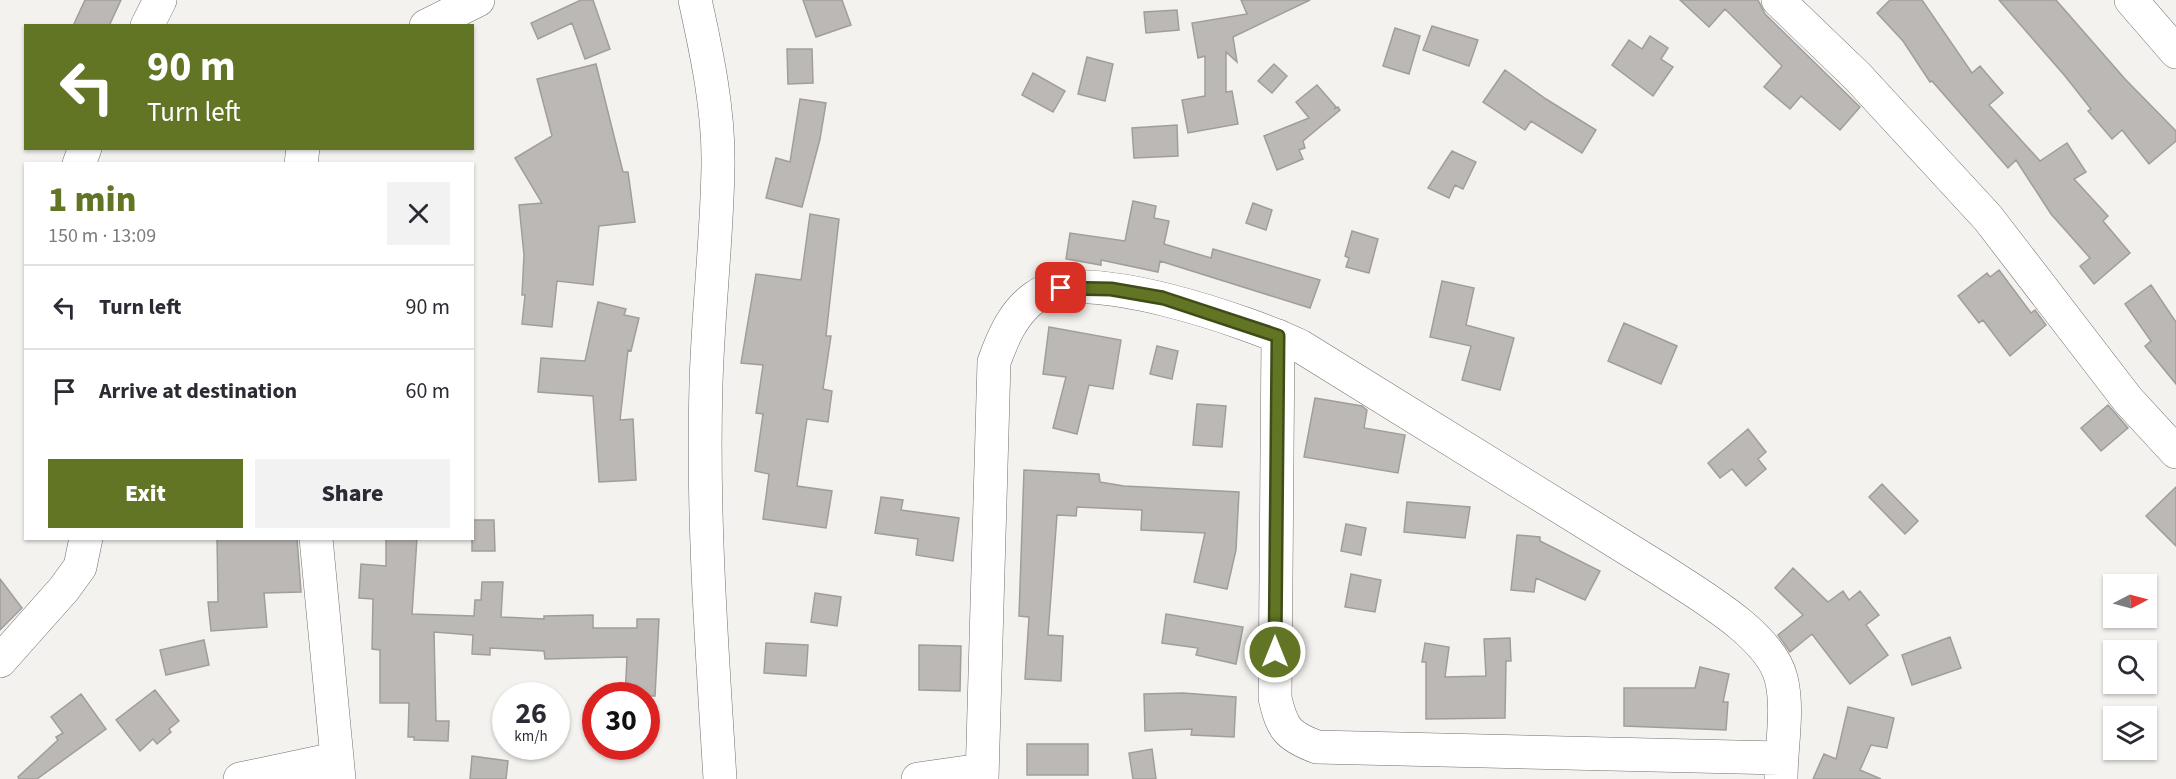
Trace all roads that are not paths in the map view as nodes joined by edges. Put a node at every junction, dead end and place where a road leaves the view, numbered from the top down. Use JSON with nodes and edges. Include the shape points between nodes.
{"nodes":[{"id":1,"x":160,"y":0,"type":"edge"},
{"id":2,"x":695,"y":0,"type":"edge"},
{"id":3,"x":1778,"y":0,"type":"edge"},
{"id":4,"x":2131,"y":0,"type":"edge"},
{"id":5,"x":464,"y":3,"type":"edge"},
{"id":6,"x":148,"y":24,"type":"edge"},
{"id":7,"x":429,"y":24,"type":"edge"},
{"id":8,"x":2176,"y":52,"type":"edge"},
{"id":9,"x":1278,"y":336,"type":"junction"},
{"id":10,"x":2176,"y":452,"type":"edge"},
{"id":11,"x":86,"y":540,"type":"edge"},
{"id":12,"x":316,"y":540,"type":"edge"},
{"id":13,"x":0,"y":661,"type":"edge"},
{"id":14,"x":1781,"y":768,"type":"edge"},
{"id":15,"x":337,"y":769,"type":"edge"},
{"id":16,"x":981,"y":774,"type":"edge"},
{"id":17,"x":240,"y":779,"type":"edge"},
{"id":18,"x":720,"y":779,"type":"edge"},
{"id":19,"x":918,"y":779,"type":"edge"}],
"edges":[{"from":1,"to":6,"type":"street"},
{"from":2,"to":18,"type":"street","via":[[714,106],[718,165],[706,384],[706,480]]},
{"from":3,"to":10,"type":"street","via":[[1858,77],[1989,218],[2128,400]]},
{"from":4,"to":8,"type":"street"},
{"from":5,"to":7,"type":"street"},
{"from":9,"to":14,"type":"street","via":[[1660,568],[1761,644],[1781,677]]},
{"from":9,"to":14,"type":"street","via":[[1275,698],[1281,724],[1297,740],[1317,747]]},
{"from":9,"to":16,"type":"street","via":[[1163,298],[1111,289],[1061,288],[1037,296],[1004,332],[994,362]]},
{"from":11,"to":13,"type":"street","via":[[80,567]]},
{"from":12,"to":15,"type":"street"},
{"from":15,"to":17,"type":"street"},
{"from":16,"to":19,"type":"street"}]}
